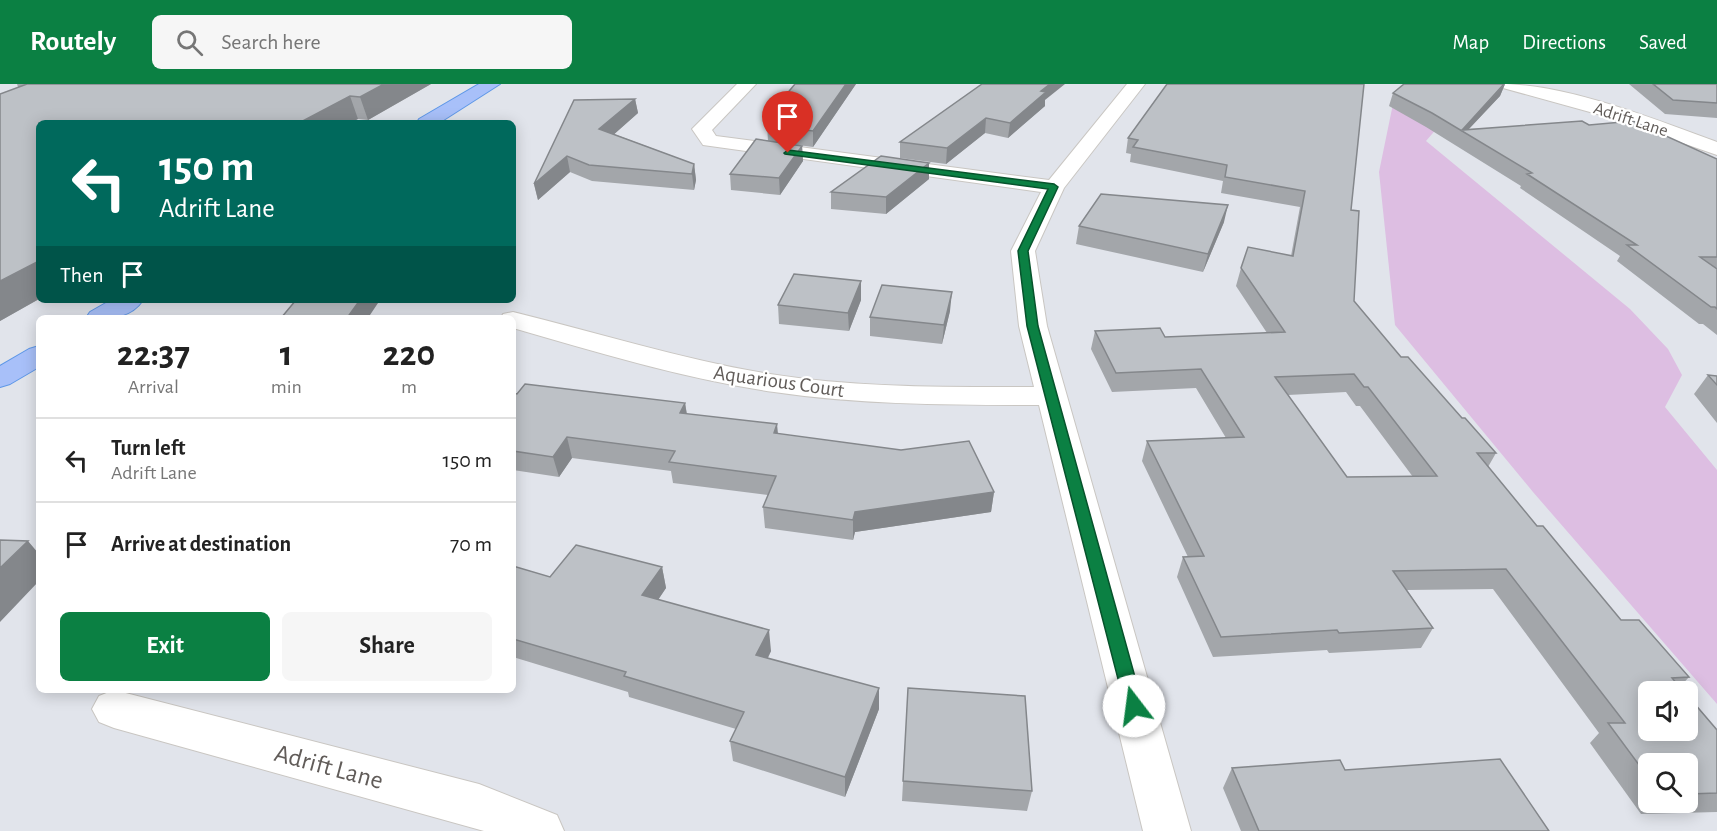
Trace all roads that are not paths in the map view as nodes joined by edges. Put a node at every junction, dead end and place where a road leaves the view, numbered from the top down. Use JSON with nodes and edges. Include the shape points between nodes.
{"nodes":[{"id":1,"x":491,"y":84,"type":"edge"},
{"id":2,"x":747,"y":84,"type":"edge"},
{"id":3,"x":1136,"y":84,"type":"edge"},
{"id":4,"x":1509,"y":84,"type":"edge"},
{"id":5,"x":431,"y":120,"type":"edge"},
{"id":6,"x":1717,"y":134,"type":"edge"},
{"id":7,"x":1685,"y":137,"type":"junction"},
{"id":8,"x":1717,"y":149,"type":"edge"},
{"id":9,"x":1054,"y":187,"type":"junction"},
{"id":10,"x":125,"y":303,"type":"edge"},
{"id":11,"x":105,"y":315,"type":"edge"},
{"id":12,"x":516,"y":321,"type":"edge"},
{"id":13,"x":36,"y":357,"type":"edge"},
{"id":14,"x":0,"y":378,"type":"edge"},
{"id":15,"x":1051,"y":396,"type":"junction"},
{"id":16,"x":114,"y":709,"type":"dead end"},
{"id":17,"x":540,"y":831,"type":"edge"},
{"id":18,"x":1167,"y":831,"type":"edge"}],
"edges":[{"from":1,"to":5,"type":"main road"},
{"from":2,"to":9,"type":"street","via":[[702,129],[710,141]]},
{"from":3,"to":9,"type":"street"},
{"from":4,"to":7,"type":"street","name":"Adrift Lane","via":[[1564,97]]},
{"from":6,"to":7,"type":"street"},
{"from":7,"to":8,"type":"street","name":"Adrift Lane"},
{"from":9,"to":15,"type":"street","via":[[1023,251],[1033,326]]},
{"from":10,"to":11,"type":"main road"},
{"from":12,"to":15,"type":"street","name":"Aquarious Court","via":[[686,367],[810,388],[939,396]]},
{"from":13,"to":14,"type":"main road"},
{"from":15,"to":18,"type":"street"},
{"from":16,"to":17,"type":"street","name":"Adrift Lane","via":[[479,806]]}]}
